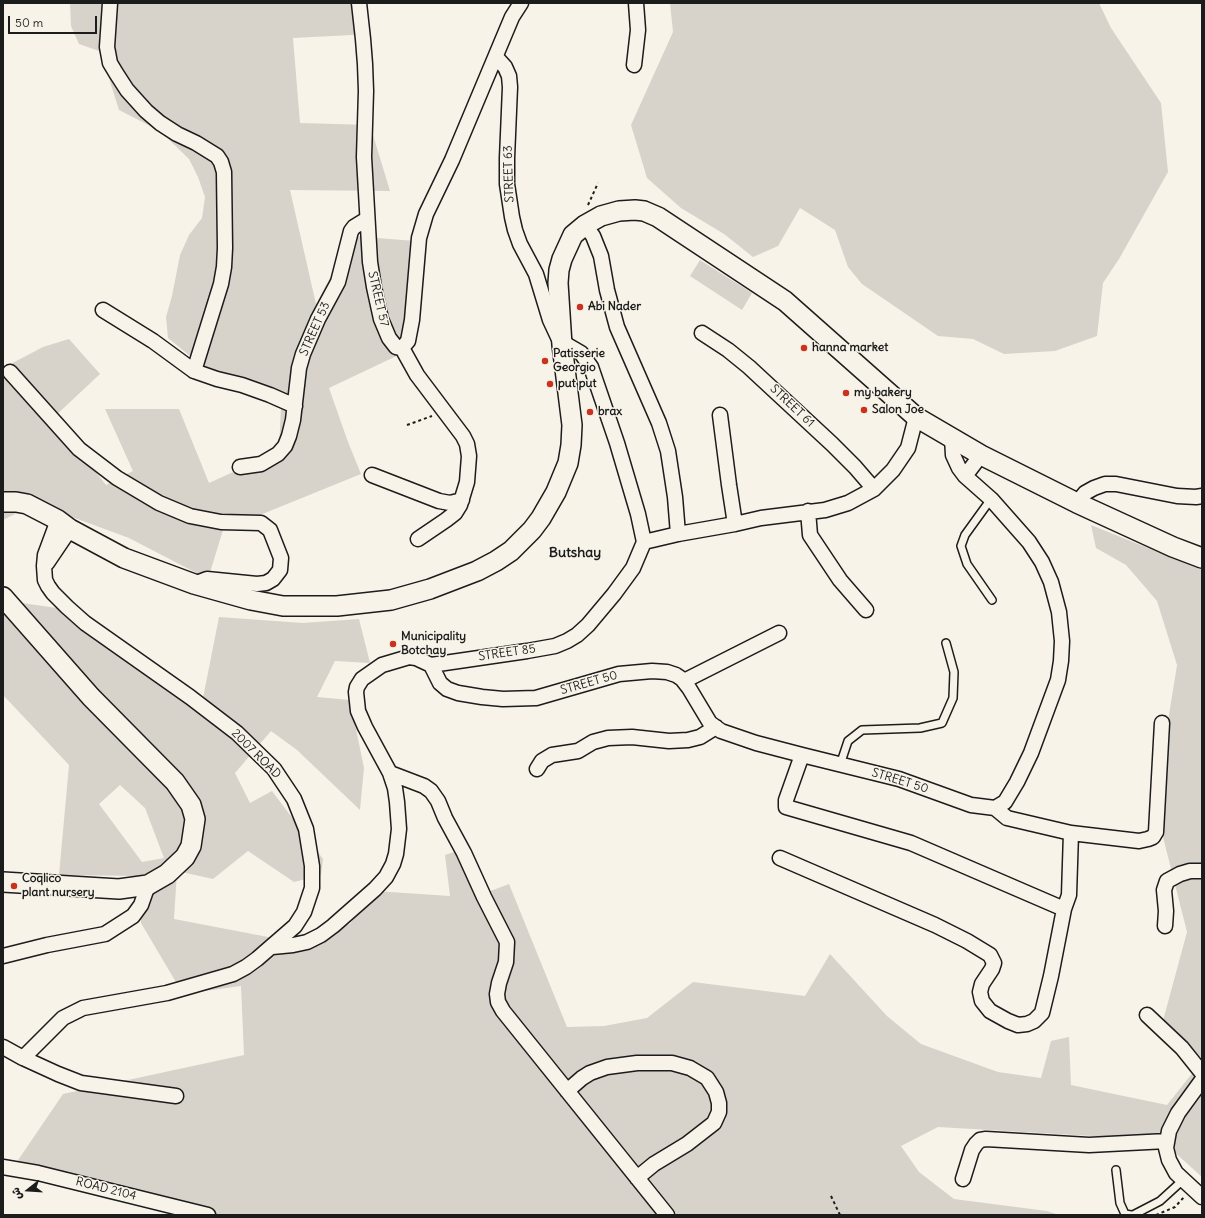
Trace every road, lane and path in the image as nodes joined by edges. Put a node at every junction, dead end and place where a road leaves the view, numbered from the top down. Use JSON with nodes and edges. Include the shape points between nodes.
{"nodes":[{"id":1,"x":110,"y":3,"type":"edge"},
{"id":2,"x":359,"y":3,"type":"edge"},
{"id":3,"x":521,"y":3,"type":"edge"},
{"id":4,"x":636,"y":3,"type":"edge"},
{"id":5,"x":496,"y":57,"type":"junction"},
{"id":6,"x":634,"y":65,"type":"dead end"},
{"id":7,"x":367,"y":219,"type":"junction"},
{"id":8,"x":585,"y":225,"type":"junction"},
{"id":9,"x":103,"y":310,"type":"dead end"},
{"id":10,"x":702,"y":333,"type":"dead end"},
{"id":11,"x":562,"y":345,"type":"junction"},
{"id":12,"x":402,"y":348,"type":"junction"},
{"id":13,"x":585,"y":358,"type":"junction"},
{"id":14,"x":565,"y":369,"type":"junction"},
{"id":15,"x":194,"y":370,"type":"junction"},
{"id":16,"x":10,"y":372,"type":"dead end"},
{"id":17,"x":295,"y":406,"type":"junction"},
{"id":18,"x":440,"y":406,"type":"junction"},
{"id":19,"x":720,"y":415,"type":"dead end"},
{"id":20,"x":916,"y":417,"type":"junction"},
{"id":21,"x":407,"y":425,"type":"dead end"},
{"id":22,"x":952,"y":438,"type":"junction"},
{"id":23,"x":981,"y":455,"type":"junction"},
{"id":24,"x":240,"y":468,"type":"dead end"},
{"id":25,"x":372,"y":475,"type":"dead end"},
{"id":26,"x":965,"y":476,"type":"junction"},
{"id":27,"x":874,"y":489,"type":"junction"},
{"id":28,"x":1202,"y":496,"type":"edge"},
{"id":29,"x":991,"y":499,"type":"junction"},
{"id":30,"x":462,"y":500,"type":"junction"},
{"id":31,"x":3,"y":502,"type":"edge"},
{"id":32,"x":1078,"y":503,"type":"junction"},
{"id":33,"x":808,"y":512,"type":"junction"},
{"id":34,"x":64,"y":524,"type":"junction"},
{"id":35,"x":735,"y":524,"type":"junction"},
{"id":36,"x":678,"y":534,"type":"junction"},
{"id":37,"x":418,"y":539,"type":"dead end"},
{"id":38,"x":644,"y":542,"type":"junction"},
{"id":39,"x":1202,"y":558,"type":"edge"},
{"id":40,"x":194,"y":584,"type":"junction"},
{"id":41,"x":3,"y":597,"type":"edge"},
{"id":42,"x":992,"y":600,"type":"dead end"},
{"id":43,"x":866,"y":610,"type":"dead end"},
{"id":44,"x":779,"y":633,"type":"dead end"},
{"id":45,"x":946,"y":643,"type":"dead end"},
{"id":46,"x":431,"y":665,"type":"junction"},
{"id":47,"x":684,"y":681,"type":"junction"},
{"id":48,"x":1162,"y":723,"type":"dead end"},
{"id":49,"x":716,"y":728,"type":"junction"},
{"id":50,"x":802,"y":756,"type":"junction"},
{"id":51,"x":840,"y":765,"type":"junction"},
{"id":52,"x":537,"y":769,"type":"dead end"},
{"id":53,"x":390,"y":774,"type":"junction"},
{"id":54,"x":995,"y":808,"type":"junction"},
{"id":55,"x":1072,"y":833,"type":"junction"},
{"id":56,"x":780,"y":858,"type":"dead end"},
{"id":57,"x":1202,"y":871,"type":"edge"},
{"id":58,"x":3,"y":882,"type":"edge"},
{"id":59,"x":148,"y":885,"type":"junction"},
{"id":60,"x":1064,"y":909,"type":"junction"},
{"id":61,"x":1165,"y":926,"type":"dead end"},
{"id":62,"x":272,"y":948,"type":"junction"},
{"id":63,"x":3,"y":956,"type":"edge"},
{"id":64,"x":1147,"y":1015,"type":"dead end"},
{"id":65,"x":3,"y":1046,"type":"edge"},
{"id":66,"x":23,"y":1058,"type":"junction"},
{"id":67,"x":1202,"y":1073,"type":"edge"},
{"id":68,"x":1202,"y":1080,"type":"edge"},
{"id":69,"x":567,"y":1091,"type":"junction"},
{"id":70,"x":176,"y":1096,"type":"dead end"},
{"id":71,"x":1167,"y":1141,"type":"junction"},
{"id":72,"x":3,"y":1167,"type":"edge"},
{"id":73,"x":1116,"y":1170,"type":"dead end"},
{"id":74,"x":637,"y":1178,"type":"junction"},
{"id":75,"x":963,"y":1179,"type":"dead end"},
{"id":76,"x":1192,"y":1188,"type":"edge"},
{"id":77,"x":831,"y":1196,"type":"dead end"},
{"id":78,"x":208,"y":1215,"type":"edge"},
{"id":79,"x":666,"y":1215,"type":"edge"},
{"id":80,"x":840,"y":1215,"type":"edge"},
{"id":81,"x":1132,"y":1215,"type":"edge"},
{"id":82,"x":1156,"y":1215,"type":"edge"}],
"edges":[{"from":1,"to":15,"type":"street","via":[[107,47],[110,63],[127,90],[160,123],[217,156],[224,172],[224,267]]},
{"from":2,"to":7,"type":"street","name":"STREET 57","via":[[366,91],[364,157]]},
{"from":3,"to":5,"type":"street"},
{"from":4,"to":6,"type":"street","via":[[638,30]]},
{"from":5,"to":11,"type":"street","name":"STREET 63","via":[[509,76],[507,184],[512,217],[520,244],[540,286],[550,320]]},
{"from":5,"to":12,"type":"street","via":[[422,225],[412,320],[408,341]]},
{"from":7,"to":12,"type":"street","name":"STREET 57","via":[[371,269],[381,319],[389,338],[396,347]]},
{"from":7,"to":17,"type":"street","name":"STREET 53","via":[[351,231],[338,282],[303,354]]},
{"from":8,"to":11,"type":"main road","via":[[573,235],[559,270]]},
{"from":8,"to":20,"type":"main road","via":[[601,216],[619,211],[644,211],[658,217],[785,301]]},
{"from":8,"to":36,"type":"street","via":[[593,236],[601,256],[617,327],[665,440],[675,491]]},
{"from":9,"to":15,"type":"street","via":[[153,340]]},
{"from":10,"to":27,"type":"street","name":"STREET 61","via":[[755,372],[832,444]]},
{"from":11,"to":13,"type":"street","via":[[575,349]]},
{"from":11,"to":14,"type":"main road"},
{"from":12,"to":18,"type":"street","name":"STREET 57","via":[[417,375]]},
{"from":13,"to":14,"type":"street"},
{"from":13,"to":38,"type":"street","via":[[594,376],[616,443]]},
{"from":14,"to":40,"type":"main road","via":[[572,425],[568,463],[563,479],[532,530],[511,551],[496,561],[477,571],[404,597],[337,606],[283,606]]},
{"from":15,"to":17,"type":"street"},
{"from":16,"to":40,"type":"street","via":[[79,449],[117,478],[159,503],[190,516],[221,522],[261,523],[270,530],[281,558],[280,570],[273,579],[257,584],[207,579]]},
{"from":17,"to":24,"type":"street","name":"STREET 53","via":[[289,436],[278,454],[261,464]]},
{"from":18,"to":21,"type":"path","via":[[433,415]]},
{"from":18,"to":30,"type":"street","name":"STREET 57","via":[[454,423],[466,444],[469,456],[467,482]]},
{"from":19,"to":35,"type":"street"},
{"from":20,"to":22,"type":"main road"},
{"from":20,"to":27,"type":"street","via":[[902,458]]},
{"from":22,"to":23,"type":"main road"},
{"from":22,"to":26,"type":"street","via":[[955,461]]},
{"from":23,"to":26,"type":"street"},
{"from":23,"to":32,"type":"main road"},
{"from":25,"to":30,"type":"street","via":[[438,501],[450,503]]},
{"from":26,"to":29,"type":"street"},
{"from":27,"to":33,"type":"street","via":[[836,507]]},
{"from":28,"to":32,"type":"street","via":[[1177,496],[1105,484],[1085,493]]},
{"from":29,"to":42,"type":"lane","via":[[965,535],[961,546],[967,564]]},
{"from":29,"to":54,"type":"street","via":[[1029,542],[1042,562],[1051,582],[1059,612],[1062,641],[1058,680],[1031,753],[1008,798]]},
{"from":30,"to":37,"type":"street","via":[[455,513]]},
{"from":31,"to":34,"type":"main road","via":[[27,504]]},
{"from":32,"to":39,"type":"main road"},
{"from":33,"to":35,"type":"street"},
{"from":33,"to":43,"type":"street","via":[[810,535],[840,580]]},
{"from":34,"to":40,"type":"main road","via":[[124,558]]},
{"from":34,"to":62,"type":"street","name":"2007 ROAD","via":[[45,555],[45,580],[48,586],[66,607],[85,623],[237,733],[274,770],[294,799],[307,834],[312,866],[312,888],[304,912],[295,926]]},
{"from":35,"to":36,"type":"street"},
{"from":36,"to":38,"type":"street"},
{"from":38,"to":46,"type":"street","name":"STREET 85","via":[[633,568],[614,594],[588,624],[567,642],[527,651]]},
{"from":41,"to":59,"type":"main road","via":[[91,697],[175,782],[191,805],[194,819],[191,846],[176,867]]},
{"from":44,"to":47,"type":"street"},
{"from":45,"to":51,"type":"lane","via":[[954,672],[953,698],[942,723],[920,728],[862,730],[848,741]]},
{"from":46,"to":47,"type":"street","name":"STREET 50","via":[[440,683],[447,689],[458,693],[503,699],[536,698],[619,674],[645,671],[667,672]]},
{"from":46,"to":53,"type":"street","via":[[416,658],[396,660],[370,673],[357,687],[358,711]]},
{"from":47,"to":49,"type":"street","name":"STREET 50","via":[[710,723]]},
{"from":48,"to":55,"type":"street","via":[[1156,832],[1153,837],[1139,841]]},
{"from":49,"to":50,"type":"street","name":"STREET 50"},
{"from":49,"to":52,"type":"street","via":[[700,737],[669,742],[632,737],[608,738],[593,742],[578,751],[552,755],[542,761]]},
{"from":50,"to":51,"type":"street","name":"STREET 50"},
{"from":50,"to":60,"type":"street","via":[[786,800],[786,807],[911,843]]},
{"from":51,"to":54,"type":"street","name":"STREET 50","via":[[899,779],[971,805]]},
{"from":53,"to":62,"type":"street","via":[[395,788],[399,829],[396,854],[386,877],[321,935],[307,942]]},
{"from":53,"to":69,"type":"street","via":[[424,786],[438,801],[444,818],[508,942],[506,962],[496,994],[498,1002]]},
{"from":54,"to":55,"type":"street","via":[[1007,818]]},
{"from":55,"to":60,"type":"street","via":[[1069,895]]},
{"from":56,"to":60,"type":"street","via":[[935,925],[990,955],[994,963],[982,984],[982,1001],[990,1011],[1018,1025],[1034,1021],[1042,1013]]},
{"from":57,"to":61,"type":"street","via":[[1190,871],[1167,881],[1164,890]]},
{"from":58,"to":59,"type":"main road","via":[[119,888]]},
{"from":59,"to":63,"type":"street","via":[[142,905],[133,916],[105,934]]},
{"from":62,"to":66,"type":"street","name":"2007 ROAD","via":[[233,974],[167,993],[83,1008],[63,1018]]},
{"from":64,"to":67,"type":"street","via":[[1182,1048]]},
{"from":65,"to":66,"type":"street"},
{"from":66,"to":70,"type":"street","via":[[81,1084]]},
{"from":68,"to":71,"type":"street","via":[[1178,1113]]},
{"from":69,"to":74,"type":"street"},
{"from":69,"to":74,"type":"street","via":[[590,1073],[607,1067],[637,1063],[672,1063],[690,1068],[707,1078],[716,1092],[719,1103],[719,1112],[714,1123]]},
{"from":71,"to":75,"type":"street","via":[[1088,1145],[980,1140],[972,1150]]},
{"from":71,"to":76,"type":"street","via":[[1169,1160],[1176,1173]]},
{"from":72,"to":78,"type":"street","name":"ROAD 2104","via":[[38,1173]]},
{"from":73,"to":81,"type":"lane","via":[[1120,1204],[1125,1214]]},
{"from":74,"to":79,"type":"street"},
{"from":76,"to":81,"type":"lane"},
{"from":76,"to":82,"type":"path","via":[[1175,1207]]},
{"from":77,"to":80,"type":"path"}]}
